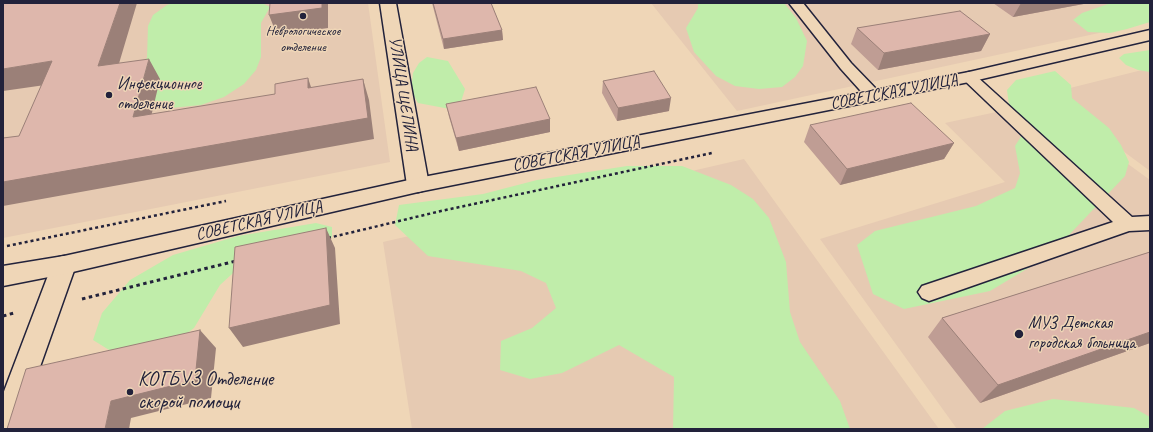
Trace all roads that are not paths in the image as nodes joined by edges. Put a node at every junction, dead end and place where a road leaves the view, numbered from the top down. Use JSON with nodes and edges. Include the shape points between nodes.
{"nodes":[{"id":1,"x":388,"y":3,"type":"edge"},
{"id":2,"x":796,"y":3,"type":"edge"},
{"id":3,"x":1150,"y":35,"type":"edge"},
{"id":4,"x":969,"y":77,"type":"junction"},
{"id":5,"x":874,"y":96,"type":"junction"},
{"id":6,"x":418,"y":185,"type":"junction"},
{"id":7,"x":1150,"y":223,"type":"edge"},
{"id":8,"x":1128,"y":224,"type":"junction"},
{"id":9,"x":64,"y":265,"type":"junction"},
{"id":10,"x":3,"y":276,"type":"edge"},
{"id":11,"x":929,"y":292,"type":"dead end"},
{"id":12,"x":4,"y":429,"type":"edge"}],
"edges":[{"from":1,"to":6,"type":"main road","name":"УЛИЦА ЩЕПИНА"},
{"from":2,"to":5,"type":"lane","via":[[846,66]]},
{"from":3,"to":4,"type":"main road","name":"СОВЕТСКАЯ УЛИЦА"},
{"from":4,"to":5,"type":"main road","name":"СОВЕТСКАЯ УЛИЦА"},
{"from":4,"to":8,"type":"lane"},
{"from":5,"to":6,"type":"main road","name":"СОВЕТСКАЯ УЛИЦА"},
{"from":6,"to":9,"type":"main road","name":"СОВЕТСКАЯ УЛИЦА"},
{"from":7,"to":8,"type":"lane"},
{"from":8,"to":11,"type":"lane"},
{"from":9,"to":10,"type":"main road","name":"СОВЕТСКАЯ УЛИЦА"},
{"from":9,"to":12,"type":"main road"}]}
